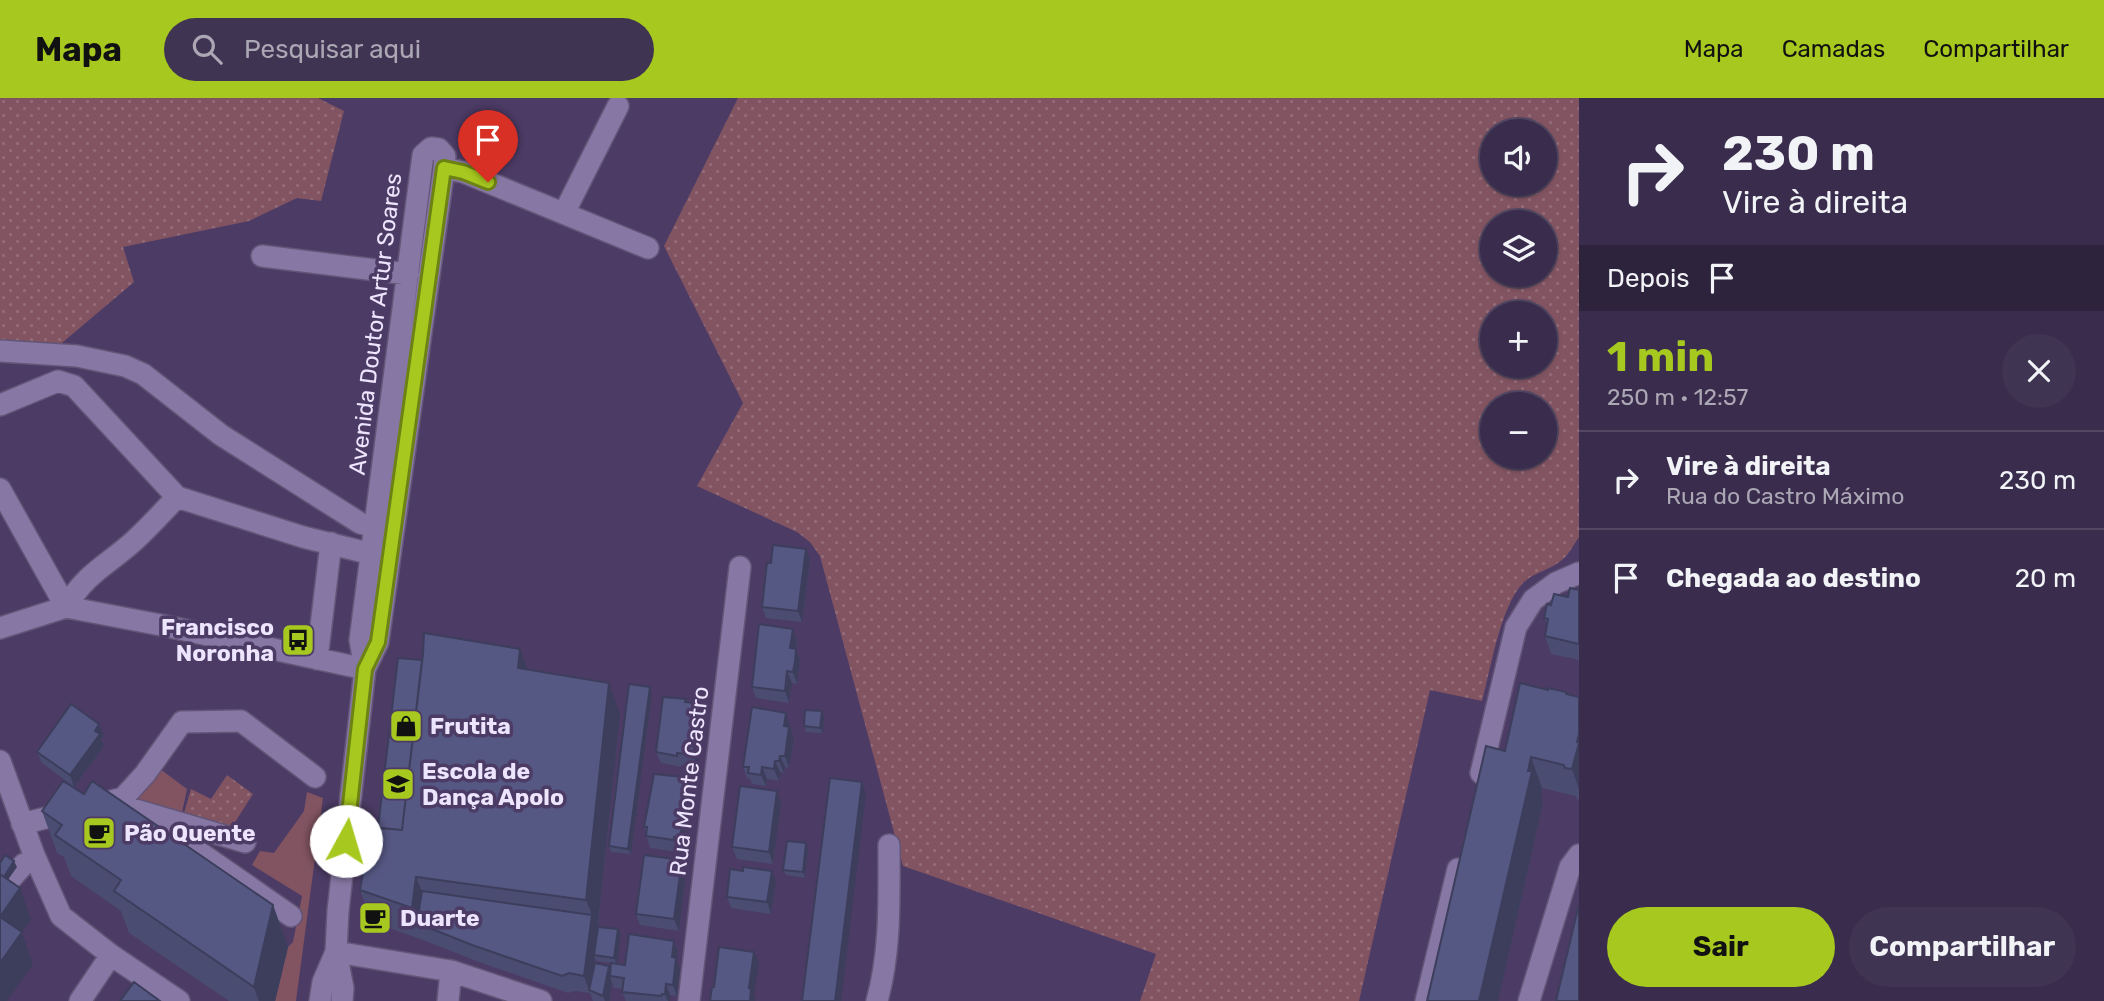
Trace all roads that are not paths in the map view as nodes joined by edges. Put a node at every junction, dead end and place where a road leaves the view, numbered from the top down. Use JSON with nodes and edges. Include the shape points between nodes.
{"nodes":[{"id":1,"x":618,"y":106,"type":"dead end"},
{"id":2,"x":444,"y":168,"type":"junction"},
{"id":3,"x":564,"y":213,"type":"junction"},
{"id":4,"x":648,"y":248,"type":"dead end"},
{"id":5,"x":262,"y":256,"type":"dead end"},
{"id":6,"x":408,"y":275,"type":"junction"},
{"id":7,"x":0,"y":351,"type":"edge"},
{"id":8,"x":0,"y":405,"type":"edge"},
{"id":9,"x":0,"y":489,"type":"edge"},
{"id":10,"x":177,"y":498,"type":"junction"},
{"id":11,"x":375,"y":527,"type":"junction"},
{"id":12,"x":331,"y":542,"type":"junction"},
{"id":13,"x":372,"y":554,"type":"junction"},
{"id":14,"x":740,"y":567,"type":"dead end"},
{"id":15,"x":1579,"y":573,"type":"edge"},
{"id":16,"x":66,"y":607,"type":"junction"},
{"id":17,"x":0,"y":628,"type":"edge"},
{"id":18,"x":317,"y":659,"type":"junction"},
{"id":19,"x":365,"y":669,"type":"junction"},
{"id":20,"x":0,"y":761,"type":"edge"},
{"id":21,"x":315,"y":777,"type":"dead end"},
{"id":22,"x":1478,"y":787,"type":"edge"},
{"id":23,"x":123,"y":797,"type":"junction"},
{"id":24,"x":82,"y":807,"type":"junction"},
{"id":25,"x":22,"y":824,"type":"junction"},
{"id":26,"x":245,"y":842,"type":"dead end"},
{"id":27,"x":889,"y":845,"type":"dead end"},
{"id":28,"x":1461,"y":854,"type":"edge"},
{"id":29,"x":1579,"y":855,"type":"edge"},
{"id":30,"x":24,"y":864,"type":"dead end"},
{"id":31,"x":0,"y":891,"type":"edge"},
{"id":32,"x":291,"y":916,"type":"dead end"},
{"id":33,"x":336,"y":952,"type":"junction"},
{"id":34,"x":111,"y":955,"type":"junction"},
{"id":35,"x":451,"y":971,"type":"junction"},
{"id":36,"x":80,"y":1001,"type":"edge"},
{"id":37,"x":179,"y":1001,"type":"edge"},
{"id":38,"x":320,"y":1001,"type":"edge"},
{"id":39,"x":342,"y":1001,"type":"edge"},
{"id":40,"x":448,"y":1001,"type":"edge"},
{"id":41,"x":541,"y":1001,"type":"edge"},
{"id":42,"x":689,"y":1001,"type":"edge"},
{"id":43,"x":877,"y":1001,"type":"edge"},
{"id":44,"x":1426,"y":1001,"type":"edge"},
{"id":45,"x":1529,"y":1001,"type":"edge"}],
"edges":[{"from":1,"to":3,"type":"street"},
{"from":2,"to":3,"type":"street"},
{"from":2,"to":6,"type":"street","name":"Avenida Doutor Artur Soares","via":[[445,156],[439,149],[431,148],[423,155]]},
{"from":2,"to":19,"type":"street","name":"Avenida Doutor Artur Soares","via":[[378,642]]},
{"from":3,"to":4,"type":"street"},
{"from":5,"to":6,"type":"street"},
{"from":6,"to":11,"type":"street","name":"Avenida Doutor Artur Soares"},
{"from":7,"to":11,"type":"street","via":[[77,356],[143,374],[221,435],[360,523]]},
{"from":8,"to":10,"type":"street","via":[[58,381],[74,386]]},
{"from":9,"to":16,"type":"street"},
{"from":10,"to":12,"type":"street"},
{"from":10,"to":16,"type":"street","via":[[76,589]]},
{"from":11,"to":13,"type":"street","name":"Avenida Doutor Artur Soares"},
{"from":12,"to":13,"type":"street"},
{"from":12,"to":18,"type":"street"},
{"from":13,"to":19,"type":"street","name":"Avenida Doutor Artur Soares","via":[[360,640]]},
{"from":14,"to":42,"type":"street","name":"Rua Monte Castro"},
{"from":15,"to":22,"type":"street","via":[[1533,600],[1516,627]]},
{"from":16,"to":17,"type":"street"},
{"from":16,"to":18,"type":"street"},
{"from":18,"to":19,"type":"street"},
{"from":19,"to":33,"type":"street","name":"Avenida Doutor Artur Soares"},
{"from":20,"to":25,"type":"street"},
{"from":21,"to":23,"type":"street","via":[[241,721],[182,722]]},
{"from":23,"to":24,"type":"street"},
{"from":23,"to":26,"type":"street","via":[[129,808]]},
{"from":24,"to":25,"type":"street"},
{"from":24,"to":32,"type":"street","via":[[189,845]]},
{"from":25,"to":34,"type":"street","via":[[61,916]]},
{"from":27,"to":43,"type":"street","via":[[889,934]]},
{"from":28,"to":44,"type":"street"},
{"from":29,"to":45,"type":"street","via":[[1570,867]]},
{"from":30,"to":31,"type":"street"},
{"from":33,"to":35,"type":"street"},
{"from":33,"to":38,"type":"street","name":"Avenida Doutor Artur Soares"},
{"from":33,"to":39,"type":"street","name":"Avenida Doutor Artur Soares"},
{"from":34,"to":36,"type":"street"},
{"from":34,"to":37,"type":"street"},
{"from":35,"to":40,"type":"street"},
{"from":35,"to":41,"type":"street"}]}
